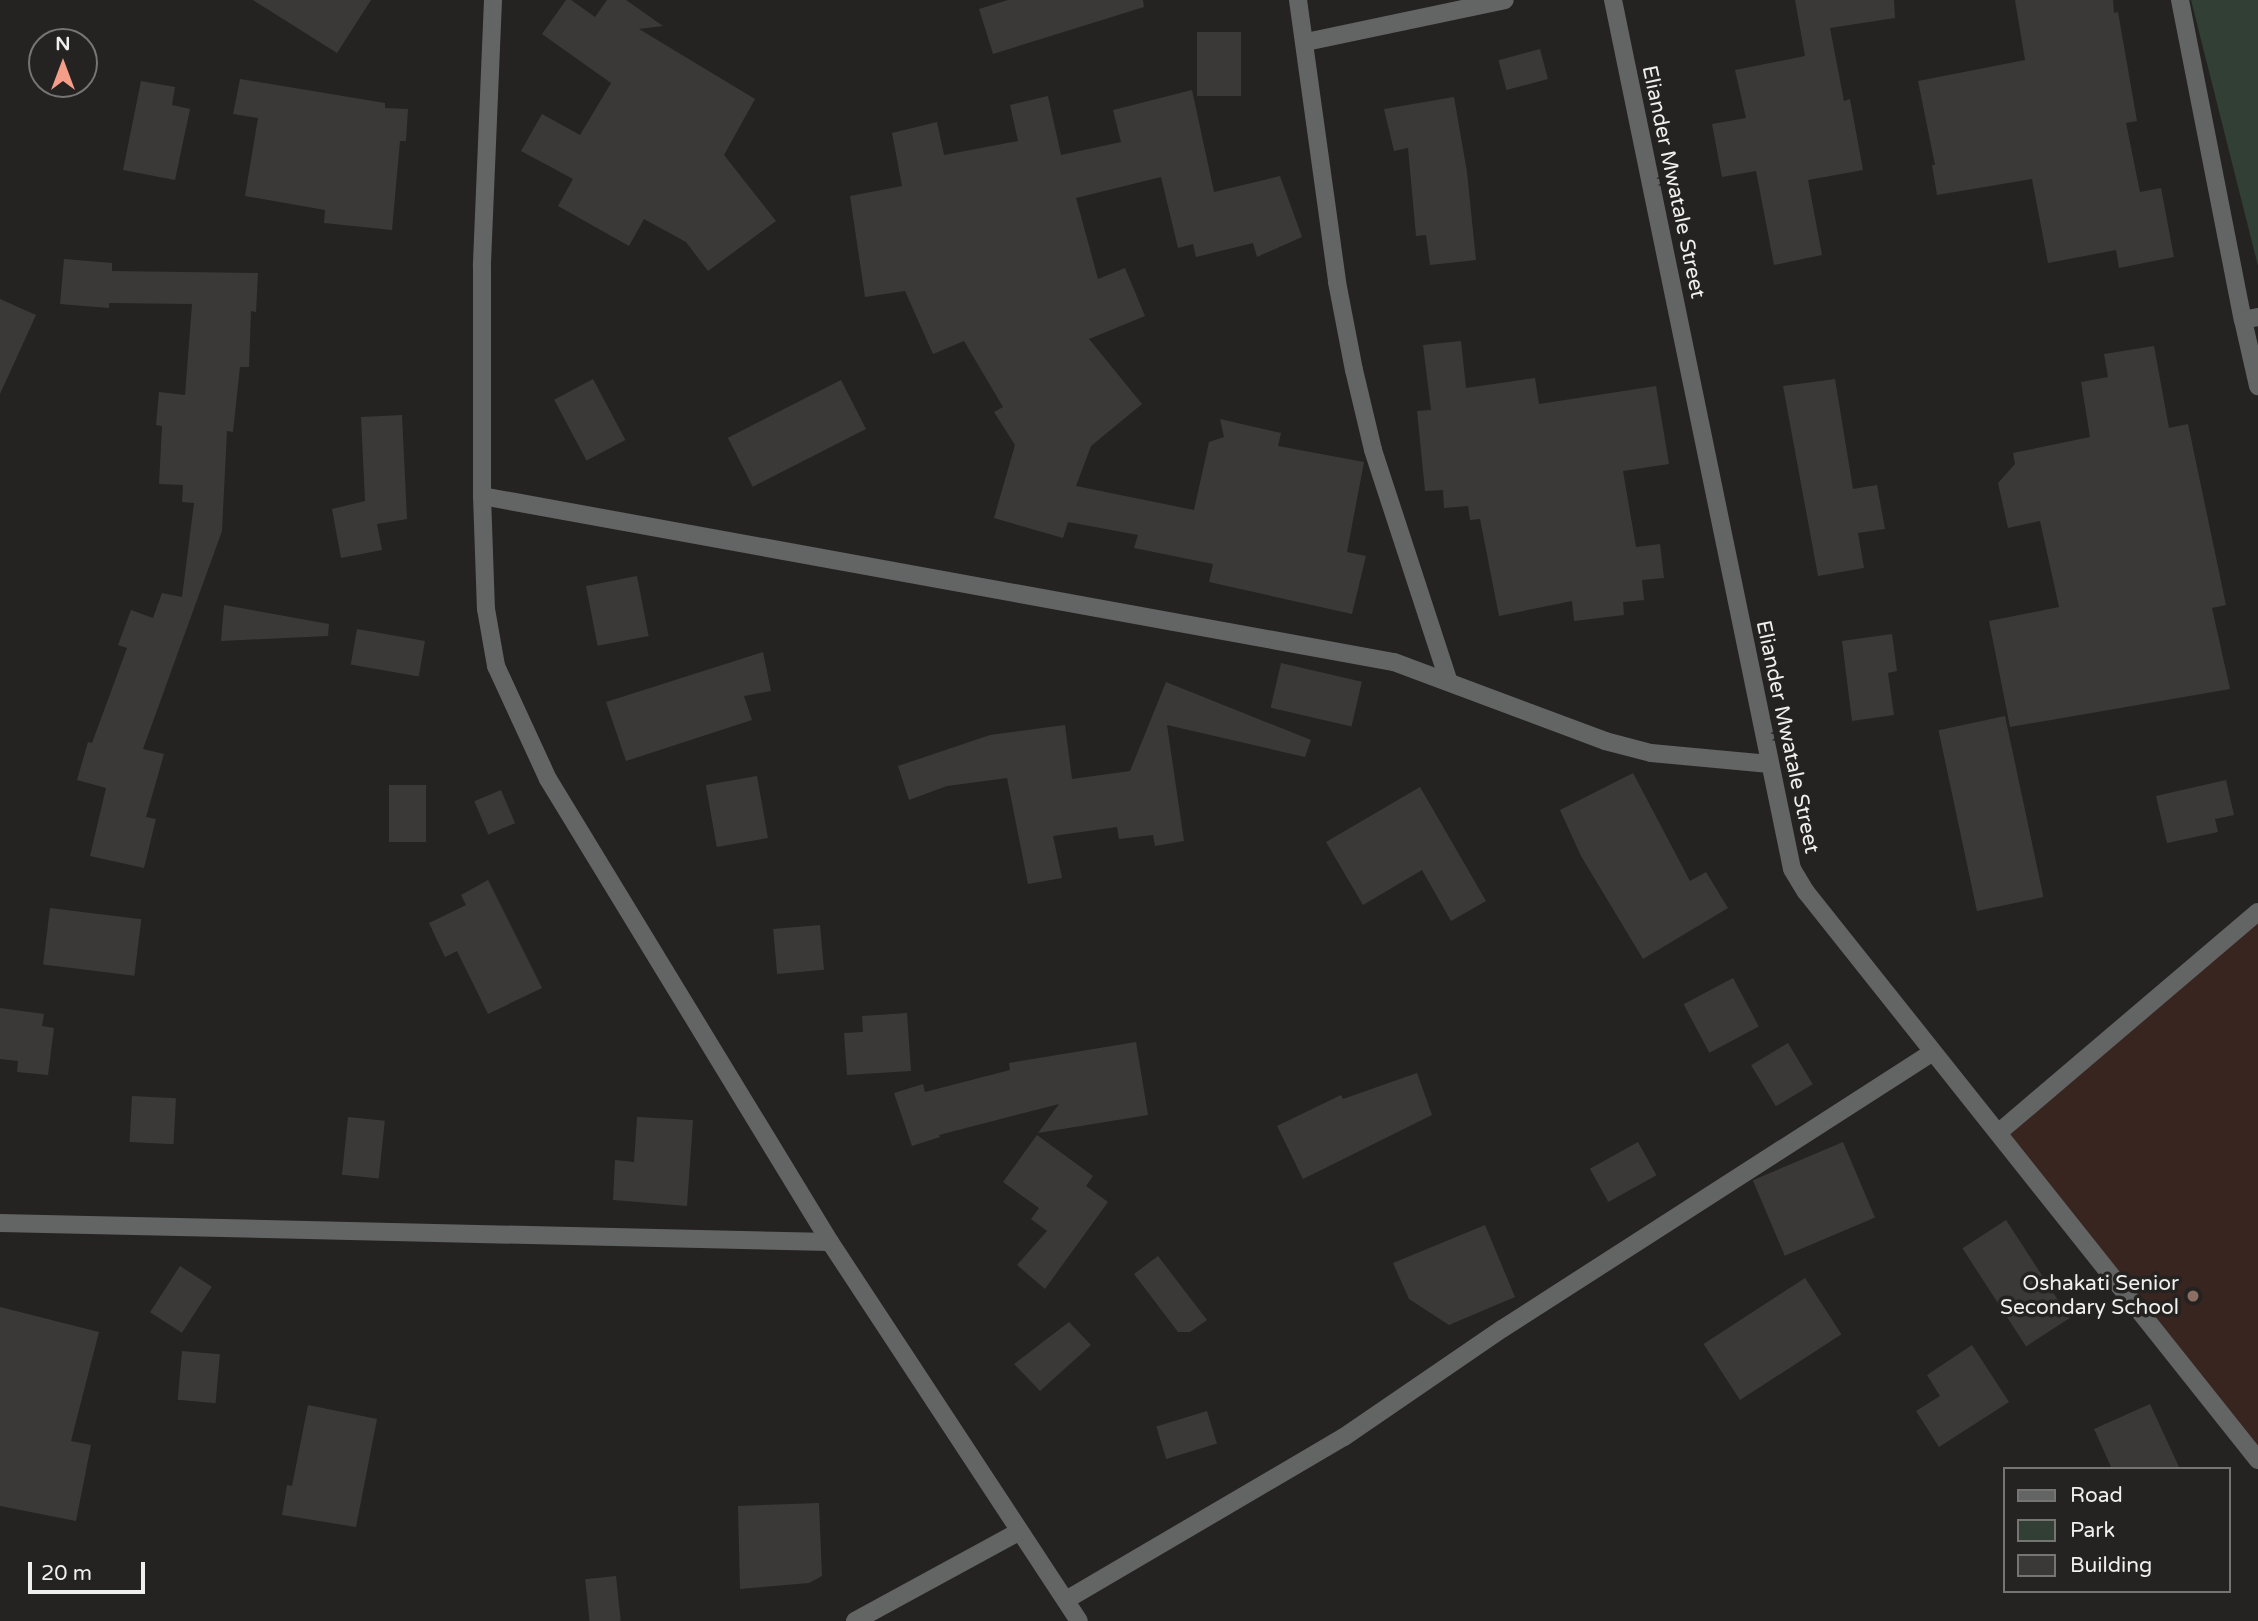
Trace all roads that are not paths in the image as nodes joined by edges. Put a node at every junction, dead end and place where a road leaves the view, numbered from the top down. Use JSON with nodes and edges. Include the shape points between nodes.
{"nodes":[{"id":1,"x":494,"y":0,"type":"edge"},
{"id":2,"x":1298,"y":0,"type":"edge"},
{"id":3,"x":1506,"y":0,"type":"edge"},
{"id":4,"x":1613,"y":0,"type":"edge"},
{"id":5,"x":2180,"y":0,"type":"edge"},
{"id":6,"x":1306,"y":42,"type":"junction"},
{"id":7,"x":2250,"y":318,"type":"edge"},
{"id":8,"x":2258,"y":386,"type":"edge"},
{"id":9,"x":482,"y":496,"type":"junction"},
{"id":10,"x":1448,"y":680,"type":"junction"},
{"id":11,"x":1769,"y":764,"type":"junction"},
{"id":12,"x":2258,"y":912,"type":"edge"},
{"id":13,"x":1933,"y":1052,"type":"junction"},
{"id":14,"x":1998,"y":1133,"type":"junction"},
{"id":15,"x":0,"y":1223,"type":"edge"},
{"id":16,"x":830,"y":1242,"type":"junction"},
{"id":17,"x":2258,"y":1460,"type":"edge"},
{"id":18,"x":1018,"y":1532,"type":"junction"},
{"id":19,"x":1066,"y":1600,"type":"junction"},
{"id":20,"x":855,"y":1621,"type":"edge"},
{"id":21,"x":1079,"y":1621,"type":"edge"}],
"edges":[{"from":1,"to":9,"type":"street","via":[[482,267]]},
{"from":2,"to":6,"type":"street"},
{"from":3,"to":6,"type":"street"},
{"from":4,"to":11,"type":"street","name":"Eliander Mwatale Street"},
{"from":5,"to":7,"type":"street"},
{"from":6,"to":10,"type":"street","via":[[1337,282],[1354,370],[1373,450]]},
{"from":7,"to":8,"type":"street"},
{"from":9,"to":10,"type":"street","via":[[1394,662]]},
{"from":9,"to":16,"type":"street","via":[[486,609],[494,655],[522,727],[548,779]]},
{"from":10,"to":11,"type":"street","via":[[1605,741],[1651,753]]},
{"from":11,"to":13,"type":"street","name":"Eliander Mwatale Street","via":[[1792,869]]},
{"from":12,"to":14,"type":"street"},
{"from":13,"to":14,"type":"street","name":"Eliander Mwatale Street"},
{"from":13,"to":19,"type":"street","via":[[1502,1329],[1344,1437]]},
{"from":14,"to":17,"type":"street","name":"Eliander Mwatale Street"},
{"from":15,"to":16,"type":"street"},
{"from":16,"to":18,"type":"street"},
{"from":18,"to":19,"type":"street"},
{"from":18,"to":20,"type":"street"},
{"from":19,"to":21,"type":"street"}]}
